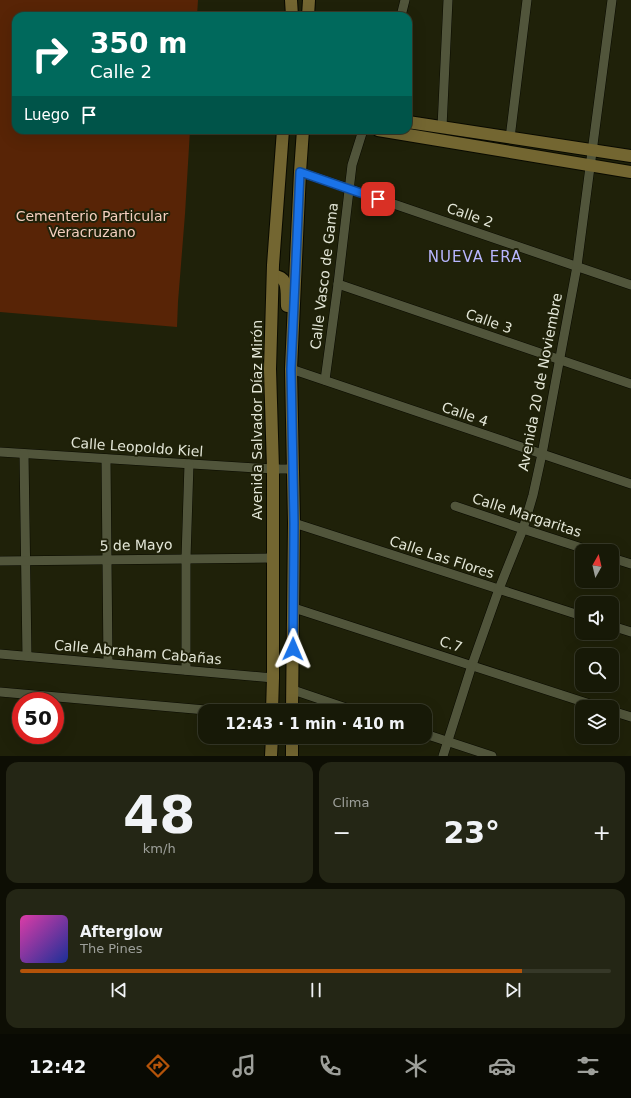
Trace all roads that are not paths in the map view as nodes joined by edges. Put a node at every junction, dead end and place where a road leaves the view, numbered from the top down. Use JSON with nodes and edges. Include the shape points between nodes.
{"nodes":[{"id":1,"x":299,"y":0,"type":"edge"},
{"id":2,"x":309,"y":0,"type":"edge"},
{"id":3,"x":404,"y":0,"type":"edge"},
{"id":4,"x":448,"y":0,"type":"edge"},
{"id":5,"x":527,"y":0,"type":"edge"},
{"id":6,"x":612,"y":0,"type":"edge"},
{"id":7,"x":292,"y":9,"type":"edge"},
{"id":8,"x":308,"y":12,"type":"edge"},
{"id":9,"x":402,"y":12,"type":"edge"},
{"id":10,"x":412,"y":123,"type":"edge"},
{"id":11,"x":442,"y":127,"type":"junction"},
{"id":12,"x":283,"y":134,"type":"edge"},
{"id":13,"x":303,"y":134,"type":"edge"},
{"id":14,"x":362,"y":134,"type":"edge"},
{"id":15,"x":402,"y":134,"type":"edge"},
{"id":16,"x":510,"y":138,"type":"junction"},
{"id":17,"x":593,"y":150,"type":"junction"},
{"id":18,"x":631,"y":156,"type":"edge"},
{"id":19,"x":591,"y":165,"type":"junction"},
{"id":20,"x":300,"y":172,"type":"junction"},
{"id":21,"x":631,"y":172,"type":"edge"},
{"id":22,"x":349,"y":189,"type":"junction"},
{"id":23,"x":577,"y":266,"type":"junction"},
{"id":24,"x":272,"y":276,"type":"junction"},
{"id":25,"x":338,"y":284,"type":"junction"},
{"id":26,"x":631,"y":285,"type":"edge"},
{"id":27,"x":294,"y":312,"type":"junction"},
{"id":28,"x":559,"y":359,"type":"junction"},
{"id":29,"x":291,"y":369,"type":"junction"},
{"id":30,"x":325,"y":380,"type":"junction"},
{"id":31,"x":631,"y":384,"type":"edge"},
{"id":32,"x":0,"y":452,"type":"edge"},
{"id":33,"x":24,"y":454,"type":"junction"},
{"id":34,"x":542,"y":454,"type":"junction"},
{"id":35,"x":106,"y":459,"type":"junction"},
{"id":36,"x":189,"y":464,"type":"junction"},
{"id":37,"x":273,"y":469,"type":"junction"},
{"id":38,"x":293,"y":469,"type":"junction"},
{"id":39,"x":631,"y":484,"type":"edge"},
{"id":40,"x":455,"y":506,"type":"dead end"},
{"id":41,"x":294,"y":523,"type":"junction"},
{"id":42,"x":522,"y":530,"type":"junction"},
{"id":43,"x":575,"y":546,"type":"edge"},
{"id":44,"x":186,"y":558,"type":"junction"},
{"id":45,"x":273,"y":558,"type":"junction"},
{"id":46,"x":107,"y":560,"type":"junction"},
{"id":47,"x":619,"y":560,"type":"edge"},
{"id":48,"x":0,"y":561,"type":"edge"},
{"id":49,"x":26,"y":561,"type":"junction"},
{"id":50,"x":631,"y":564,"type":"edge"},
{"id":51,"x":499,"y":590,"type":"junction"},
{"id":52,"x":294,"y":608,"type":"junction"},
{"id":53,"x":575,"y":614,"type":"edge"},
{"id":54,"x":619,"y":628,"type":"edge"},
{"id":55,"x":631,"y":632,"type":"edge"},
{"id":56,"x":0,"y":654,"type":"edge"},
{"id":57,"x":27,"y":656,"type":"junction"},
{"id":58,"x":108,"y":663,"type":"junction"},
{"id":59,"x":472,"y":666,"type":"junction"},
{"id":60,"x":186,"y":670,"type":"junction"},
{"id":61,"x":274,"y":678,"type":"junction"},
{"id":62,"x":293,"y":690,"type":"junction"},
{"id":63,"x":0,"y":692,"type":"edge"},
{"id":64,"x":577,"y":700,"type":"edge"},
{"id":65,"x":272,"y":704,"type":"edge"},
{"id":66,"x":292,"y":704,"type":"edge"},
{"id":67,"x":334,"y":704,"type":"edge"},
{"id":68,"x":198,"y":709,"type":"edge"},
{"id":69,"x":619,"y":714,"type":"edge"},
{"id":70,"x":631,"y":718,"type":"edge"},
{"id":71,"x":432,"y":737,"type":"edge"},
{"id":72,"x":447,"y":742,"type":"junction"},
{"id":73,"x":272,"y":744,"type":"edge"},
{"id":74,"x":292,"y":744,"type":"edge"},
{"id":75,"x":271,"y":756,"type":"edge"},
{"id":76,"x":292,"y":756,"type":"edge"},
{"id":77,"x":443,"y":756,"type":"edge"},
{"id":78,"x":492,"y":756,"type":"edge"}],
"edges":[{"from":1,"to":7,"type":"main road"},
{"from":2,"to":8,"type":"main road"},
{"from":3,"to":9,"type":"street"},
{"from":4,"to":11,"type":"street"},
{"from":5,"to":16,"type":"street"},
{"from":6,"to":17,"type":"street","name":"Avenida 20 de Noviembre"},
{"from":10,"to":11,"type":"main road"},
{"from":11,"to":16,"type":"main road"},
{"from":12,"to":24,"type":"main road","name":"Avenida Salvador Díaz Mirón"},
{"from":13,"to":20,"type":"main road"},
{"from":14,"to":22,"type":"street","name":"Calle Vasco de Gama","via":[[352,165]]},
{"from":15,"to":19,"type":"main road"},
{"from":16,"to":17,"type":"main road"},
{"from":17,"to":18,"type":"main road"},
{"from":17,"to":19,"type":"street","name":"Avenida 20 de Noviembre"},
{"from":19,"to":21,"type":"main road"},
{"from":19,"to":23,"type":"street","name":"Avenida 20 de Noviembre"},
{"from":20,"to":22,"type":"street","name":"Calle 2"},
{"from":20,"to":27,"type":"main road"},
{"from":22,"to":23,"type":"street","name":"Calle 2"},
{"from":22,"to":25,"type":"street","name":"Calle Vasco de Gama"},
{"from":23,"to":26,"type":"street","name":"Calle 2"},
{"from":23,"to":28,"type":"street","name":"Avenida 20 de Noviembre"},
{"from":24,"to":27,"type":"main road","via":[[283,278],[287,306]]},
{"from":24,"to":37,"type":"main road","name":"Avenida Salvador Díaz Mirón","via":[[270,369]]},
{"from":25,"to":28,"type":"street","name":"Calle 3"},
{"from":25,"to":30,"type":"street","name":"Calle Vasco de Gama"},
{"from":27,"to":29,"type":"main road"},
{"from":28,"to":31,"type":"street","name":"Calle 3"},
{"from":28,"to":34,"type":"street","name":"Avenida 20 de Noviembre"},
{"from":29,"to":30,"type":"street","name":"Calle 4"},
{"from":29,"to":38,"type":"main road"},
{"from":30,"to":34,"type":"street","name":"Calle 4"},
{"from":32,"to":33,"type":"street","name":"Calle Leopoldo Kiel"},
{"from":33,"to":35,"type":"street","name":"Calle Leopoldo Kiel"},
{"from":33,"to":49,"type":"street"},
{"from":34,"to":39,"type":"street","name":"Calle 4"},
{"from":34,"to":42,"type":"street","name":"Avenida 20 de Noviembre"},
{"from":35,"to":36,"type":"street","name":"Calle Leopoldo Kiel"},
{"from":35,"to":46,"type":"street"},
{"from":36,"to":37,"type":"street","name":"Calle Leopoldo Kiel"},
{"from":36,"to":44,"type":"street"},
{"from":37,"to":38,"type":"street","name":"Calle Leopoldo Kiel"},
{"from":37,"to":45,"type":"main road","name":"Avenida Salvador Díaz Mirón"},
{"from":38,"to":41,"type":"main road"},
{"from":40,"to":42,"type":"street","name":"Calle Margaritas"},
{"from":41,"to":51,"type":"street","name":"Calle Las Flores"},
{"from":41,"to":52,"type":"main road"},
{"from":42,"to":43,"type":"street","name":"Calle Margaritas"},
{"from":42,"to":51,"type":"street","name":"Avenida 20 de Noviembre"},
{"from":44,"to":45,"type":"street","name":"5 de Mayo"},
{"from":44,"to":46,"type":"street","name":"5 de Mayo"},
{"from":44,"to":60,"type":"street"},
{"from":45,"to":61,"type":"main road","name":"Avenida Salvador Díaz Mirón"},
{"from":46,"to":49,"type":"street","name":"5 de Mayo"},
{"from":46,"to":58,"type":"street"},
{"from":47,"to":50,"type":"street"},
{"from":48,"to":49,"type":"street","name":"5 de Mayo"},
{"from":49,"to":57,"type":"street"},
{"from":51,"to":53,"type":"street","name":"Calle Las Flores"},
{"from":51,"to":59,"type":"street","name":"Avenida 20 de Noviembre"},
{"from":52,"to":59,"type":"street","name":"C.7"},
{"from":52,"to":62,"type":"main road"},
{"from":54,"to":55,"type":"street"},
{"from":56,"to":57,"type":"street","name":"Calle Abraham Cabañas"},
{"from":57,"to":58,"type":"street","name":"Calle Abraham Cabañas"},
{"from":58,"to":60,"type":"street","name":"Calle Abraham Cabañas"},
{"from":59,"to":64,"type":"street","name":"C.7"},
{"from":59,"to":72,"type":"street","name":"Avenida 20 de Noviembre"},
{"from":60,"to":61,"type":"street","name":"Calle Abraham Cabañas"},
{"from":61,"to":65,"type":"main road","name":"Avenida Salvador Díaz Mirón"},
{"from":62,"to":66,"type":"main road"},
{"from":62,"to":67,"type":"street"},
{"from":63,"to":68,"type":"street"},
{"from":69,"to":70,"type":"street"},
{"from":71,"to":72,"type":"street"},
{"from":72,"to":77,"type":"street","name":"Avenida 20 de Noviembre"},
{"from":72,"to":78,"type":"street"},
{"from":73,"to":75,"type":"main road"},
{"from":74,"to":76,"type":"main road"}]}
